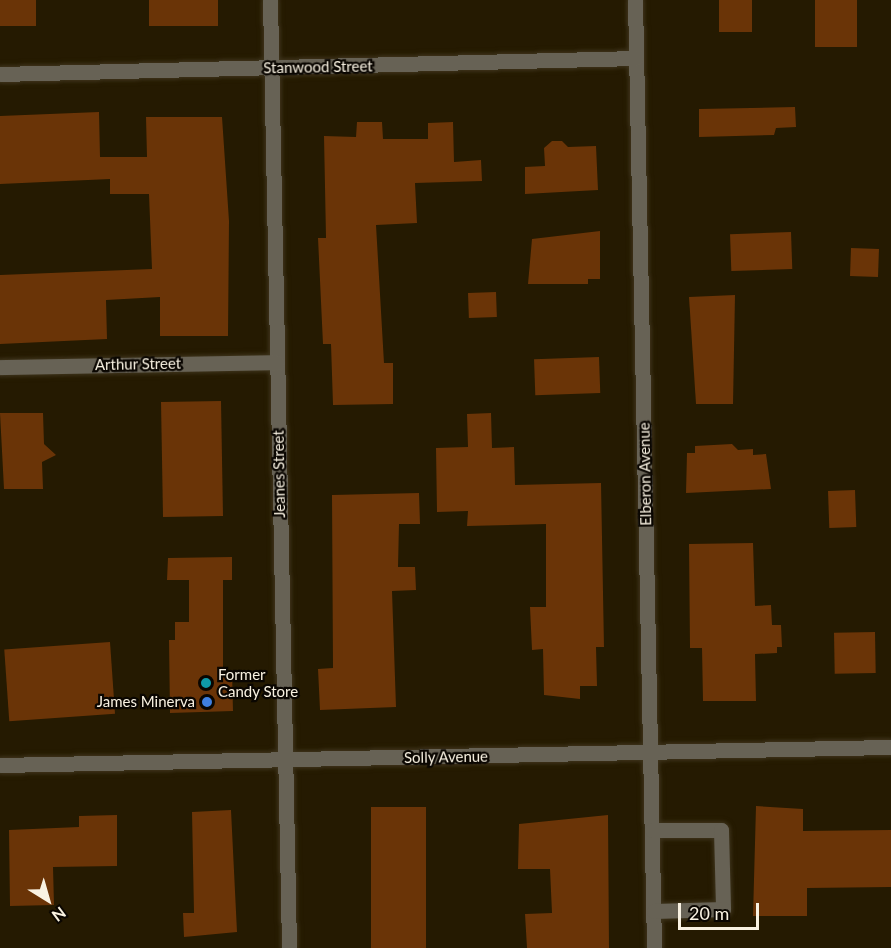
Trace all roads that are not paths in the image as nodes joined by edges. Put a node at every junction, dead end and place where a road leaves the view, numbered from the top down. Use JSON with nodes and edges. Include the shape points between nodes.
{"nodes":[{"id":1,"x":270,"y":0,"type":"edge"},
{"id":2,"x":635,"y":0,"type":"edge"},
{"id":3,"x":636,"y":58,"type":"junction"},
{"id":4,"x":271,"y":68,"type":"junction"},
{"id":5,"x":0,"y":74,"type":"edge"},
{"id":6,"x":277,"y":362,"type":"junction"},
{"id":7,"x":0,"y":367,"type":"edge"},
{"id":8,"x":891,"y":747,"type":"edge"},
{"id":9,"x":651,"y":753,"type":"junction"},
{"id":10,"x":285,"y":761,"type":"junction"},
{"id":11,"x":0,"y":765,"type":"edge"},
{"id":12,"x":652,"y":830,"type":"junction"},
{"id":13,"x":654,"y":911,"type":"junction"},
{"id":14,"x":289,"y":948,"type":"edge"},
{"id":15,"x":654,"y":948,"type":"edge"}],
"edges":[{"from":1,"to":4,"type":"street","name":"Jeanes Street"},
{"from":2,"to":3,"type":"street","name":"Elberon Avenue"},
{"from":3,"to":4,"type":"street","name":"Stanwood Street"},
{"from":3,"to":9,"type":"street","name":"Elberon Avenue"},
{"from":4,"to":5,"type":"street","name":"Stanwood Street"},
{"from":4,"to":6,"type":"street","name":"Jeanes Street"},
{"from":6,"to":7,"type":"street","name":"Arthur Street"},
{"from":6,"to":10,"type":"street","name":"Jeanes Street"},
{"from":8,"to":9,"type":"street","name":"Solly Avenue"},
{"from":9,"to":10,"type":"street","name":"Solly Avenue"},
{"from":9,"to":12,"type":"street","name":"Elberon Avenue"},
{"from":10,"to":11,"type":"street","name":"Solly Avenue"},
{"from":10,"to":14,"type":"street","name":"Jeanes Street"},
{"from":12,"to":13,"type":"street","name":"Elberon Avenue"},
{"from":12,"to":13,"type":"street","via":[[721,830],[723,909]]},
{"from":13,"to":15,"type":"street","name":"Elberon Avenue"}]}
